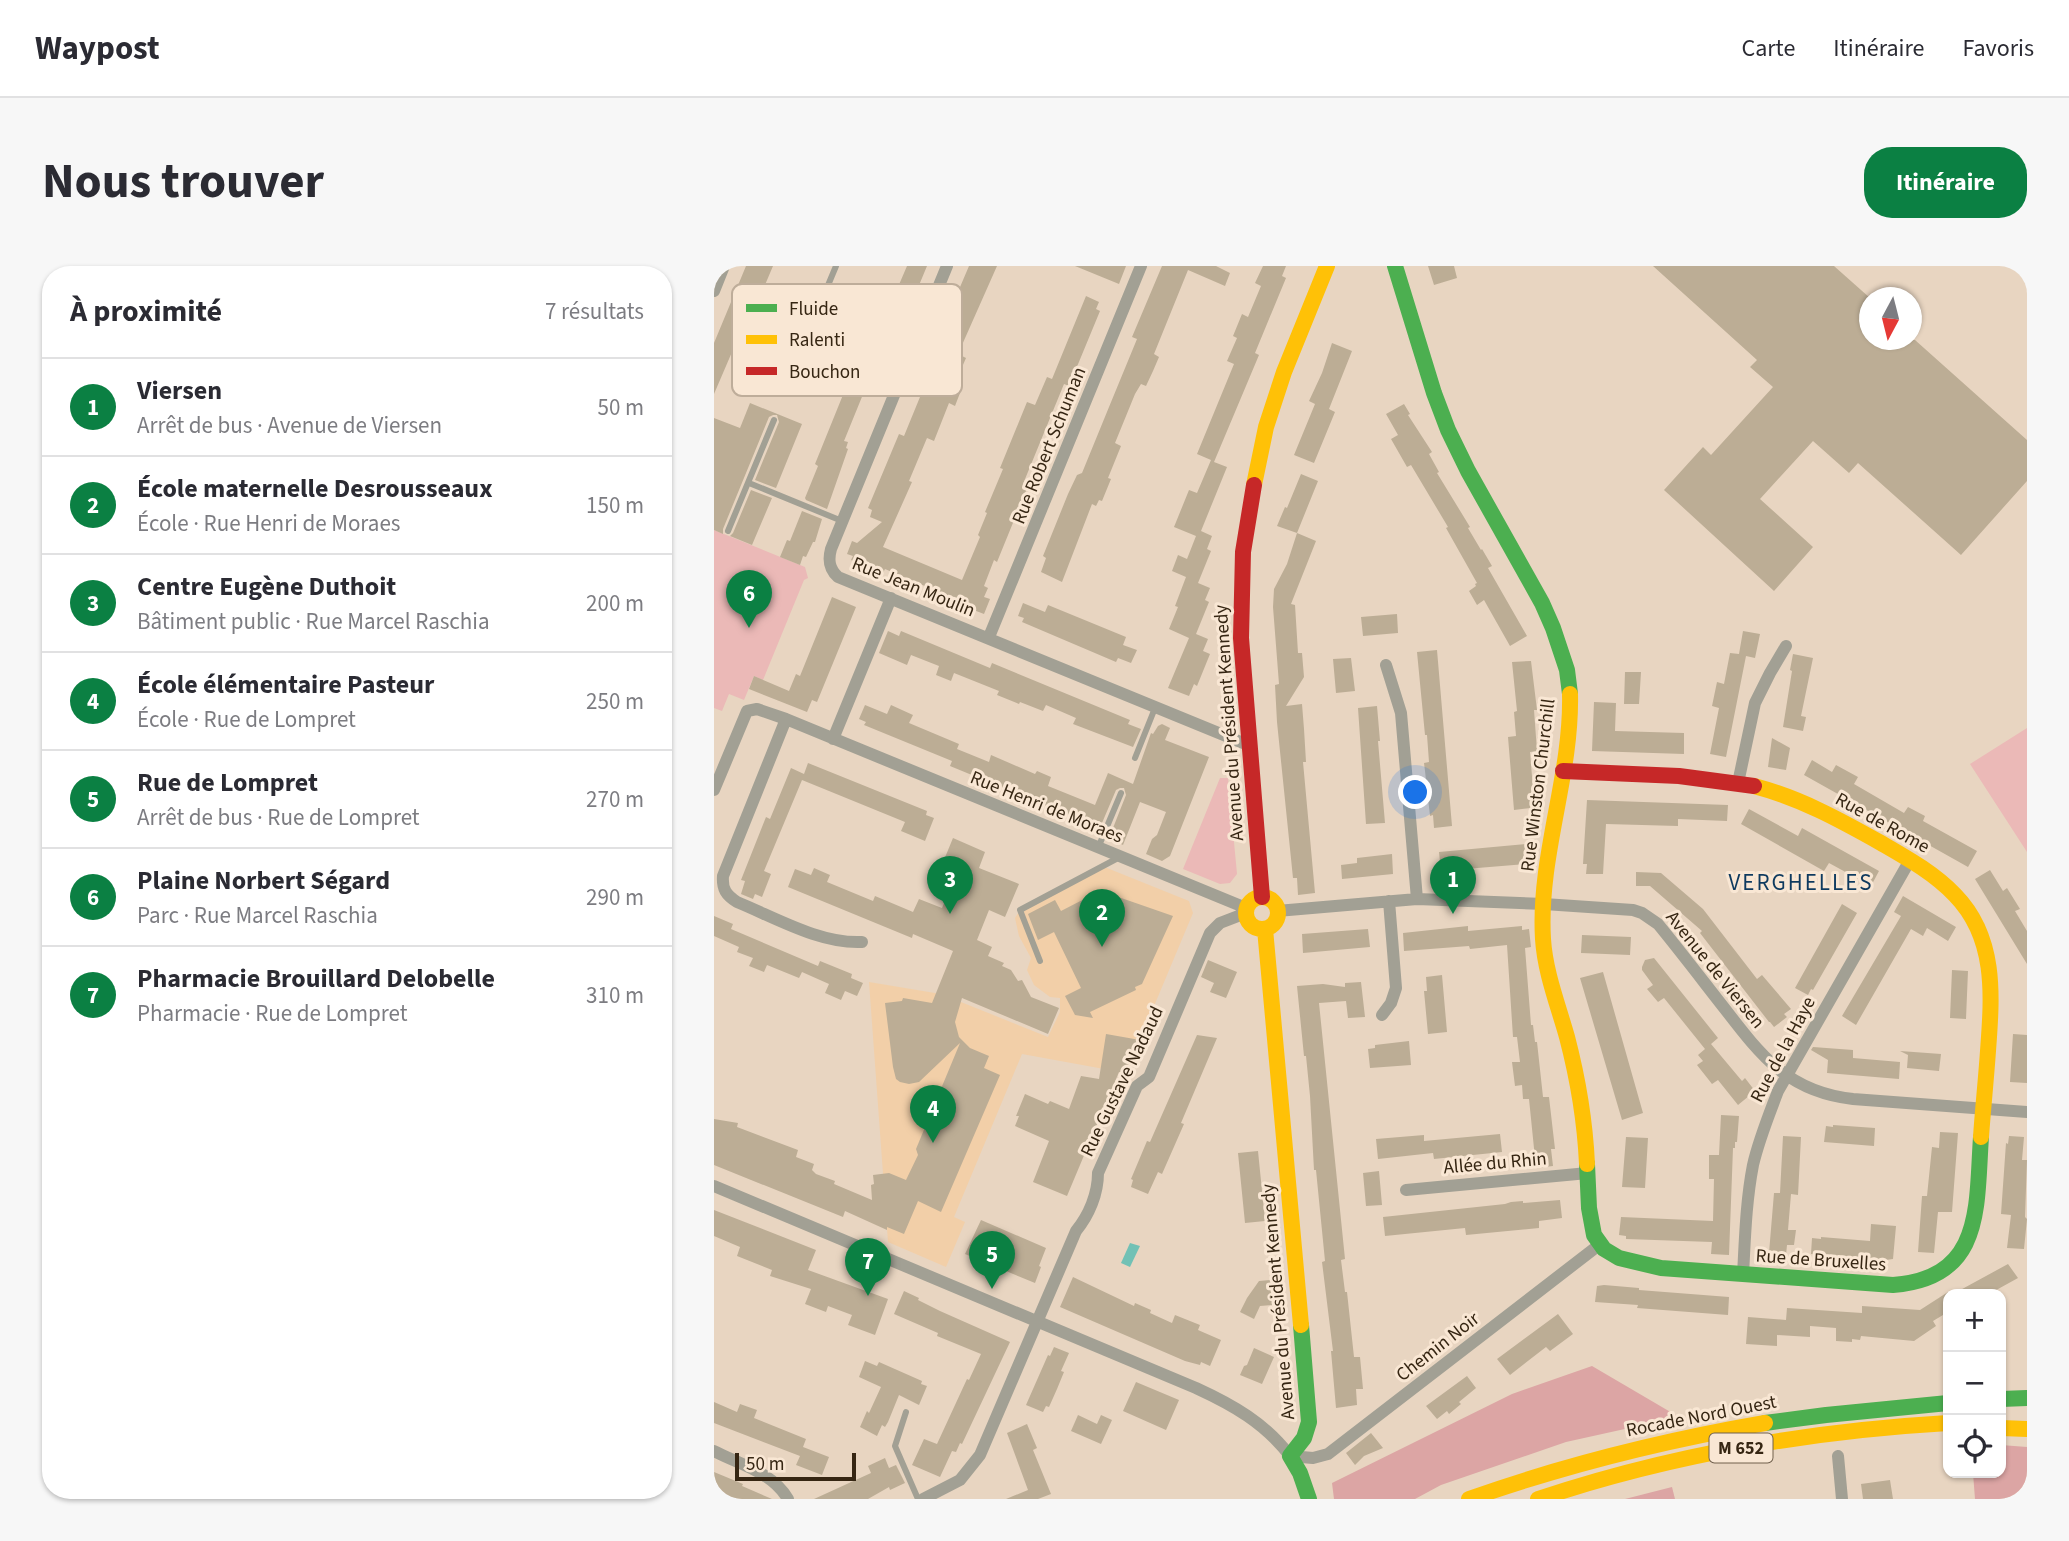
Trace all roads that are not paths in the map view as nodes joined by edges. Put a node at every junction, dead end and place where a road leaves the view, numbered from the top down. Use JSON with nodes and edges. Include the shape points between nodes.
{"nodes":[{"id":1,"x":724,"y":266,"type":"edge"},
{"id":2,"x":836,"y":266,"type":"edge"},
{"id":3,"x":947,"y":266,"type":"edge"},
{"id":4,"x":1141,"y":266,"type":"edge"},
{"id":5,"x":1327,"y":266,"type":"edge"},
{"id":6,"x":1395,"y":266,"type":"edge"},
{"id":7,"x":829,"y":284,"type":"edge"},
{"id":8,"x":940,"y":284,"type":"edge"},
{"id":9,"x":714,"y":291,"type":"edge"},
{"id":10,"x":893,"y":396,"type":"edge"},
{"id":11,"x":774,"y":420,"type":"dead end"},
{"id":12,"x":749,"y":482,"type":"junction"},
{"id":13,"x":842,"y":521,"type":"junction"},
{"id":14,"x":728,"y":531,"type":"dead end"},
{"id":15,"x":891,"y":598,"type":"junction"},
{"id":16,"x":989,"y":638,"type":"junction"},
{"id":17,"x":1786,"y":646,"type":"dead end"},
{"id":18,"x":1386,"y":665,"type":"dead end"},
{"id":19,"x":1156,"y":706,"type":"junction"},
{"id":20,"x":786,"y":719,"type":"junction"},
{"id":21,"x":833,"y":738,"type":"junction"},
{"id":22,"x":1248,"y":745,"type":"junction"},
{"id":23,"x":1135,"y":758,"type":"dead end"},
{"id":24,"x":1563,"y":771,"type":"junction"},
{"id":25,"x":1738,"y":783,"type":"junction"},
{"id":26,"x":714,"y":790,"type":"edge"},
{"id":27,"x":1121,"y":793,"type":"dead end"},
{"id":28,"x":1098,"y":848,"type":"junction"},
{"id":29,"x":1119,"y":857,"type":"junction"},
{"id":30,"x":1910,"y":860,"type":"junction"},
{"id":31,"x":719,"y":874,"type":"edge"},
{"id":32,"x":1262,"y":897,"type":"junction"},
{"id":33,"x":1417,"y":899,"type":"junction"},
{"id":34,"x":1389,"y":901,"type":"junction"},
{"id":35,"x":1544,"y":904,"type":"junction"},
{"id":36,"x":1246,"y":911,"type":"junction"},
{"id":37,"x":1278,"y":911,"type":"junction"},
{"id":38,"x":1265,"y":929,"type":"junction"},
{"id":39,"x":862,"y":942,"type":"dead end"},
{"id":40,"x":1040,"y":961,"type":"dead end"},
{"id":41,"x":1382,"y":1015,"type":"dead end"},
{"id":42,"x":1786,"y":1074,"type":"junction"},
{"id":43,"x":1984,"y":1109,"type":"junction"},
{"id":44,"x":2027,"y":1112,"type":"edge"},
{"id":45,"x":1588,"y":1173,"type":"junction"},
{"id":46,"x":714,"y":1186,"type":"edge"},
{"id":47,"x":1406,"y":1190,"type":"dead end"},
{"id":48,"x":1599,"y":1245,"type":"junction"},
{"id":49,"x":1743,"y":1275,"type":"junction"},
{"id":50,"x":1037,"y":1321,"type":"junction"},
{"id":51,"x":2027,"y":1398,"type":"edge"},
{"id":52,"x":2006,"y":1399,"type":"edge"},
{"id":53,"x":1943,"y":1403,"type":"edge"},
{"id":54,"x":906,"y":1412,"type":"dead end"},
{"id":55,"x":2006,"y":1421,"type":"edge"},
{"id":56,"x":2027,"y":1421,"type":"edge"},
{"id":57,"x":1943,"y":1423,"type":"edge"},
{"id":58,"x":2006,"y":1428,"type":"edge"},
{"id":59,"x":2027,"y":1429,"type":"edge"},
{"id":60,"x":714,"y":1451,"type":"edge"},
{"id":61,"x":1290,"y":1456,"type":"junction"},
{"id":62,"x":1838,"y":1456,"type":"dead end"},
{"id":63,"x":788,"y":1499,"type":"edge"},
{"id":64,"x":920,"y":1499,"type":"edge"},
{"id":65,"x":1309,"y":1499,"type":"edge"},
{"id":66,"x":1469,"y":1499,"type":"edge"},
{"id":67,"x":1538,"y":1499,"type":"edge"},
{"id":68,"x":1842,"y":1499,"type":"edge"}],
"edges":[{"from":1,"to":9,"type":"street"},
{"from":2,"to":7,"type":"lane"},
{"from":3,"to":8,"type":"street","name":"Rue Jean Moulin"},
{"from":4,"to":16,"type":"street","name":"Rue Robert Schuman"},
{"from":5,"to":22,"type":"main road","name":"Avenue du Président Kennedy","via":[[1272,404],[1249,507],[1240,615]]},
{"from":6,"to":24,"type":"main road","name":"Rue Winston Churchill","via":[[1453,443],[1542,603],[1559,643],[1570,695]]},
{"from":10,"to":13,"type":"street","name":"Rue Jean Moulin"},
{"from":11,"to":12,"type":"lane"},
{"from":12,"to":13,"type":"lane"},
{"from":12,"to":14,"type":"lane"},
{"from":13,"to":15,"type":"street","name":"Rue Jean Moulin","via":[[830,554],[833,571]]},
{"from":15,"to":16,"type":"street","name":"Rue Jean Moulin"},
{"from":15,"to":21,"type":"street"},
{"from":16,"to":19,"type":"street","name":"Rue Jean Moulin"},
{"from":17,"to":25,"type":"street","via":[[1755,703]]},
{"from":18,"to":33,"type":"street","via":[[1401,713]]},
{"from":19,"to":22,"type":"street","name":"Rue Jean Moulin"},
{"from":19,"to":23,"type":"lane"},
{"from":20,"to":21,"type":"street","name":"Rue Henri de Moraes"},
{"from":20,"to":26,"type":"street","name":"Rue Henri de Moraes","via":[[757,709],[747,711]]},
{"from":20,"to":31,"type":"street"},
{"from":21,"to":28,"type":"street","name":"Rue Henri de Moraes"},
{"from":22,"to":32,"type":"main road","name":"Avenue du Président Kennedy"},
{"from":24,"to":25,"type":"main road","name":"Rue de Rome"},
{"from":24,"to":35,"type":"main road","name":"Rue Winston Churchill"},
{"from":25,"to":30,"type":"main road","name":"Rue de Rome","via":[[1804,803]]},
{"from":27,"to":28,"type":"lane"},
{"from":28,"to":29,"type":"street","name":"Rue Henri de Moraes"},
{"from":29,"to":36,"type":"street","name":"Rue Henri de Moraes"},
{"from":29,"to":40,"type":"lane","via":[[1020,910]]},
{"from":30,"to":42,"type":"street","name":"Rue de la Haye"},
{"from":30,"to":43,"type":"main road","name":"Rue de Rome","via":[[1943,882],[1959,900],[1981,933],[1988,954],[1992,995]]},
{"from":31,"to":39,"type":"street","via":[[725,893],[737,902],[827,939]]},
{"from":32,"to":36,"type":"main road","via":[[1252,900]]},
{"from":32,"to":37,"type":"main road","via":[[1272,901]]},
{"from":33,"to":34,"type":"street","name":"Avenue de Viersen"},
{"from":33,"to":35,"type":"street","name":"Avenue de Viersen"},
{"from":34,"to":37,"type":"street","name":"Avenue de Viersen"},
{"from":34,"to":41,"type":"street","via":[[1396,981],[1394,996]]},
{"from":35,"to":42,"type":"street","name":"Avenue de Viersen","via":[[1625,908],[1651,919],[1753,1045]]},
{"from":35,"to":45,"type":"main road","name":"Rue Winston Churchill","via":[[1545,955],[1578,1084]]},
{"from":36,"to":38,"type":"main road","via":[[1253,927]]},
{"from":36,"to":50,"type":"street","name":"Rue Gustave Nadaud","via":[[1210,933],[1149,1077],[1137,1086],[1098,1173],[1098,1187],[1084,1221]]},
{"from":37,"to":38,"type":"main road","via":[[1274,923]]},
{"from":38,"to":61,"type":"main road","name":"Avenue du Président Kennedy","via":[[1308,1415],[1306,1437]]},
{"from":42,"to":43,"type":"street","name":"Avenue de Viersen","via":[[1807,1088],[1842,1098]]},
{"from":42,"to":49,"type":"street","name":"Rue de la Haye","via":[[1753,1167]]},
{"from":43,"to":44,"type":"street","name":"Avenue de Viersen"},
{"from":43,"to":49,"type":"main road","name":"Rue de Bruxelles","via":[[1973,1227],[1958,1257],[1941,1273],[1904,1285]]},
{"from":45,"to":47,"type":"street","name":"Allée du Rhin"},
{"from":45,"to":48,"type":"main road","via":[[1592,1234]]},
{"from":46,"to":50,"type":"street"},
{"from":48,"to":49,"type":"main road","name":"Rue de Bruxelles","via":[[1616,1256],[1651,1267]]},
{"from":48,"to":61,"type":"street","name":"Chemin Noir","via":[[1328,1454]]},
{"from":50,"to":61,"type":"street","via":[[1234,1407],[1264,1428]]},
{"from":50,"to":64,"type":"street","name":"Rue Gustave Nadaud","via":[[974,1465],[960,1480]]},
{"from":51,"to":52,"type":"main road"},
{"from":53,"to":66,"type":"main road","name":"Rocade Nord Ouest","number":"M 652","via":[[1813,1416],[1700,1435],[1576,1464]]},
{"from":54,"to":64,"type":"lane","via":[[895,1446]]},
{"from":55,"to":56,"type":"main road"},
{"from":57,"to":67,"type":"main road","name":"Rocade Nord Ouest","number":"M 652","via":[[1724,1451]]},
{"from":58,"to":59,"type":"main road"},
{"from":60,"to":63,"type":"street","via":[[764,1474]]},
{"from":61,"to":65,"type":"main road"},
{"from":62,"to":68,"type":"street"}]}
